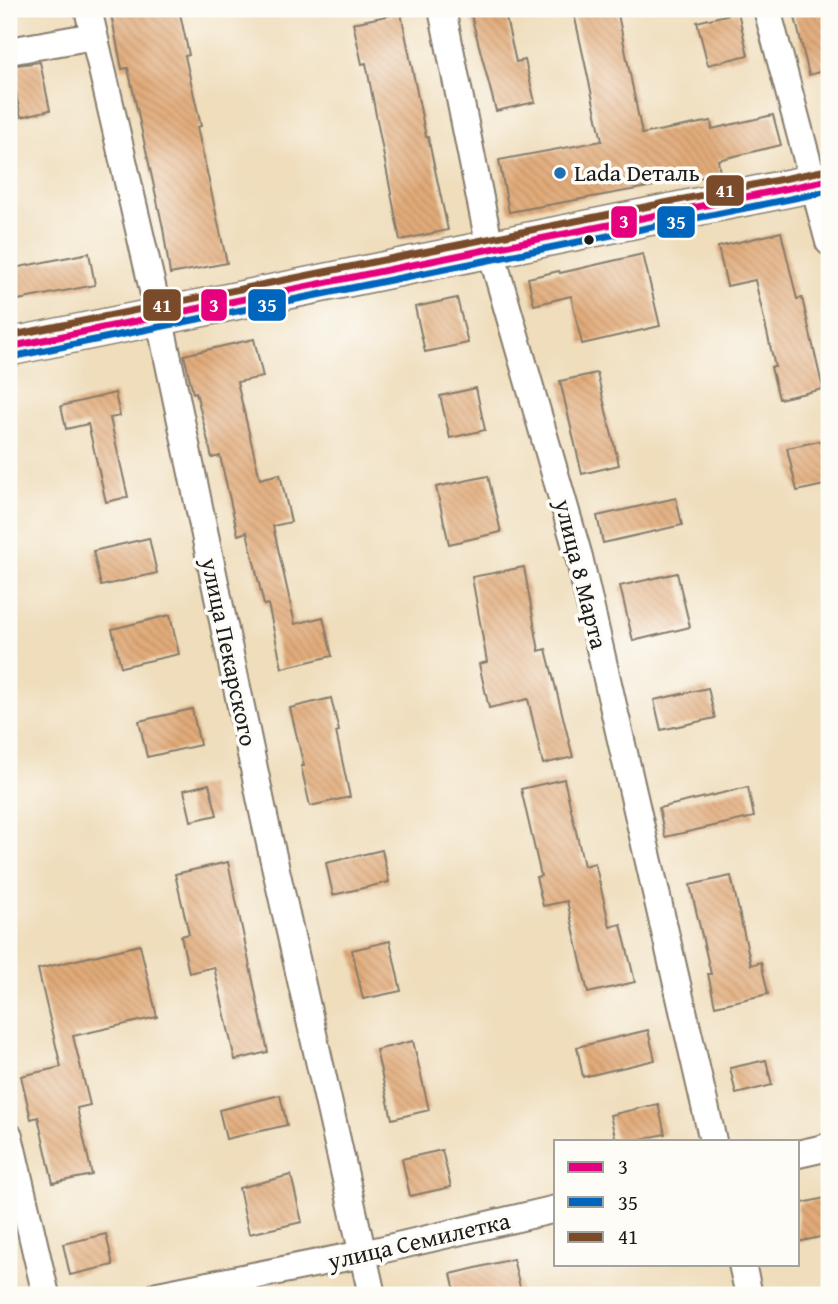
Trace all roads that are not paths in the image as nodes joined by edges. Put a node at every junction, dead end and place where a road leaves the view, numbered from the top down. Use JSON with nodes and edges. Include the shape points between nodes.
{"nodes":[{"id":1,"x":89,"y":9,"type":"edge"},
{"id":2,"x":442,"y":9,"type":"edge"},
{"id":3,"x":767,"y":9,"type":"edge"},
{"id":4,"x":94,"y":36,"type":"junction"},
{"id":5,"x":9,"y":51,"type":"edge"},
{"id":6,"x":822,"y":182,"type":"edge"},
{"id":7,"x":829,"y":242,"type":"edge"},
{"id":8,"x":489,"y":248,"type":"junction"},
{"id":9,"x":159,"y":316,"type":"junction"},
{"id":10,"x":9,"y":347,"type":"edge"},
{"id":11,"x":9,"y":1136,"type":"edge"},
{"id":12,"x":713,"y":1140,"type":"edge"},
{"id":13,"x":829,"y":1147,"type":"edge"},
{"id":14,"x":800,"y":1154,"type":"edge"},
{"id":15,"x":554,"y":1209,"type":"edge"},
{"id":16,"x":363,"y":1254,"type":"junction"},
{"id":17,"x":742,"y":1266,"type":"edge"},
{"id":18,"x":46,"y":1295,"type":"edge"},
{"id":19,"x":158,"y":1295,"type":"edge"},
{"id":20,"x":372,"y":1295,"type":"edge"},
{"id":21,"x":749,"y":1295,"type":"edge"}],
"edges":[{"from":1,"to":4,"type":"street","name":"улица Пекарского"},
{"from":2,"to":8,"type":"street","name":"улица 8 Марта"},
{"from":3,"to":6,"type":"street"},
{"from":4,"to":5,"type":"street"},
{"from":4,"to":9,"type":"street","name":"улица Пекарского"},
{"from":6,"to":7,"type":"street"},
{"from":6,"to":8,"type":"main road"},
{"from":8,"to":9,"type":"main road"},
{"from":8,"to":12,"type":"street","name":"улица 8 Марта","via":[[579,557]]},
{"from":9,"to":10,"type":"main road"},
{"from":9,"to":16,"type":"street","name":"улица Пекарского","via":[[262,807]]},
{"from":11,"to":18,"type":"street"},
{"from":13,"to":14,"type":"street"},
{"from":15,"to":16,"type":"street","name":"улица Семилетка"},
{"from":16,"to":19,"type":"street","name":"улица Семилетка"},
{"from":16,"to":20,"type":"street","name":"улица Пекарского"},
{"from":17,"to":21,"type":"street"}]}
